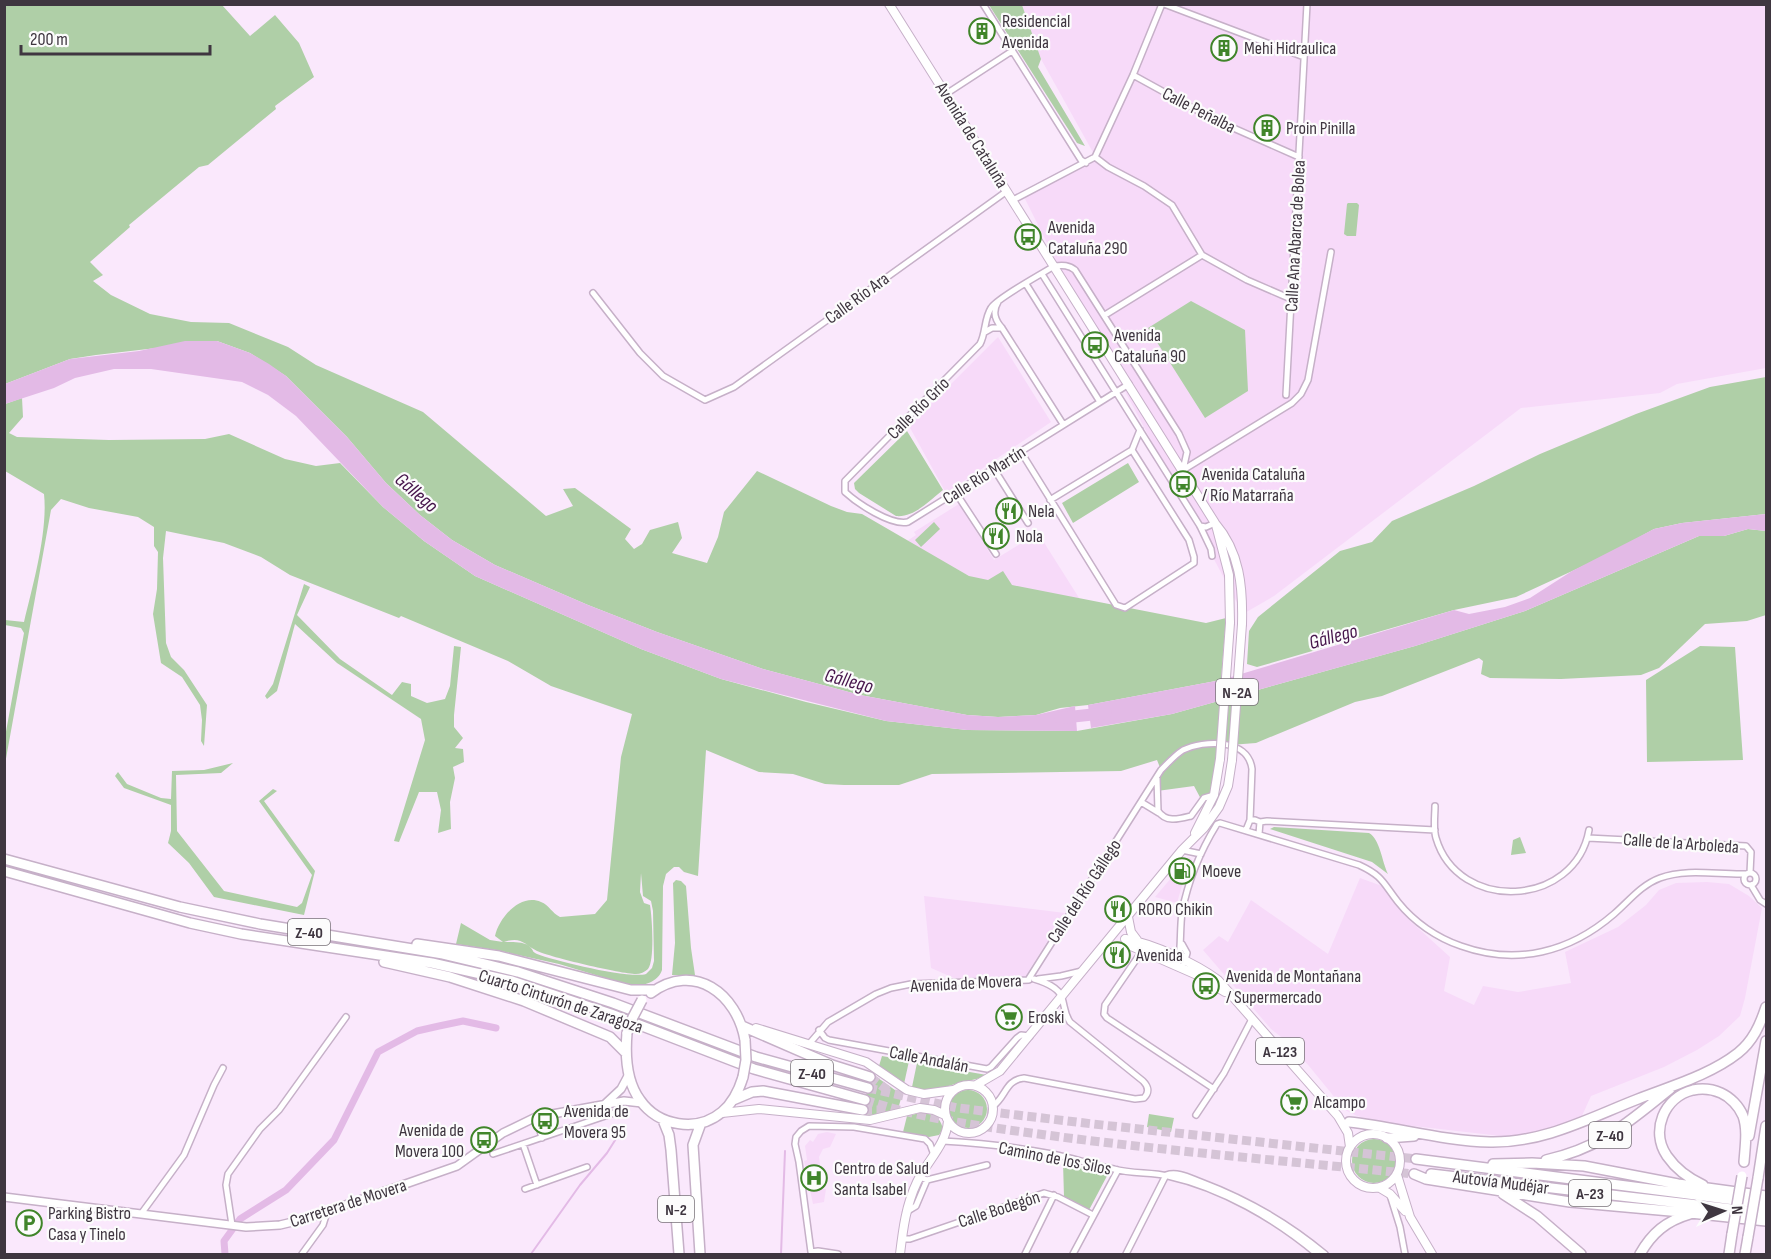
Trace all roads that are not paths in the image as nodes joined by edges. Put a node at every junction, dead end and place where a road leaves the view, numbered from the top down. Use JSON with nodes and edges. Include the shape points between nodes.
{"nodes":[{"id":1,"x":889,"y":4,"type":"edge"},
{"id":2,"x":983,"y":4,"type":"edge"},
{"id":3,"x":1163,"y":4,"type":"edge"},
{"id":4,"x":1307,"y":4,"type":"edge"},
{"id":5,"x":1012,"y":51,"type":"junction"},
{"id":6,"x":1304,"y":57,"type":"junction"},
{"id":7,"x":1133,"y":75,"type":"junction"},
{"id":8,"x":946,"y":94,"type":"junction"},
{"id":9,"x":1095,"y":157,"type":"junction"},
{"id":10,"x":1299,"y":157,"type":"junction"},
{"id":11,"x":1083,"y":163,"type":"junction"},
{"id":12,"x":1007,"y":191,"type":"junction"},
{"id":13,"x":1013,"y":200,"type":"junction"},
{"id":14,"x":1331,"y":252,"type":"dead end"},
{"id":15,"x":1202,"y":255,"type":"junction"},
{"id":16,"x":1054,"y":266,"type":"junction"},
{"id":17,"x":1042,"y":274,"type":"junction"},
{"id":18,"x":1026,"y":284,"type":"junction"},
{"id":19,"x":593,"y":293,"type":"dead end"},
{"id":20,"x":1291,"y":299,"type":"junction"},
{"id":21,"x":999,"y":301,"type":"junction"},
{"id":22,"x":1105,"y":315,"type":"junction"},
{"id":23,"x":997,"y":322,"type":"junction"},
{"id":24,"x":1002,"y":328,"type":"junction"},
{"id":25,"x":985,"y":329,"type":"junction"},
{"id":26,"x":1129,"y":384,"type":"junction"},
{"id":27,"x":1116,"y":392,"type":"junction"},
{"id":28,"x":1286,"y":395,"type":"dead end"},
{"id":29,"x":1100,"y":402,"type":"junction"},
{"id":30,"x":1063,"y":424,"type":"junction"},
{"id":31,"x":1140,"y":430,"type":"junction"},
{"id":32,"x":1132,"y":450,"type":"junction"},
{"id":33,"x":1021,"y":452,"type":"junction"},
{"id":34,"x":994,"y":469,"type":"junction"},
{"id":35,"x":1183,"y":470,"type":"junction"},
{"id":36,"x":845,"y":482,"type":"joint"},
{"id":37,"x":956,"y":493,"type":"junction"},
{"id":38,"x":1050,"y":500,"type":"junction"},
{"id":39,"x":1028,"y":523,"type":"dead end"},
{"id":40,"x":1215,"y":523,"type":"junction"},
{"id":41,"x":1200,"y":526,"type":"junction"},
{"id":42,"x":996,"y":554,"type":"dead end"},
{"id":43,"x":1212,"y":556,"type":"dead end"},
{"id":44,"x":1157,"y":776,"type":"junction"},
{"id":45,"x":1214,"y":795,"type":"junction"},
{"id":46,"x":1141,"y":802,"type":"junction"},
{"id":47,"x":1435,"y":806,"type":"dead end"},
{"id":48,"x":1159,"y":813,"type":"junction"},
{"id":49,"x":1250,"y":820,"type":"junction"},
{"id":50,"x":1260,"y":822,"type":"junction"},
{"id":51,"x":1246,"y":830,"type":"junction"},
{"id":52,"x":1435,"y":830,"type":"junction"},
{"id":53,"x":1589,"y":830,"type":"dead end"},
{"id":54,"x":1259,"y":834,"type":"junction"},
{"id":55,"x":1193,"y":837,"type":"junction"},
{"id":56,"x":1588,"y":838,"type":"junction"},
{"id":57,"x":1182,"y":850,"type":"junction"},
{"id":58,"x":1201,"y":854,"type":"junction"},
{"id":59,"x":4,"y":859,"type":"edge"},
{"id":60,"x":4,"y":871,"type":"edge"},
{"id":61,"x":1748,"y":873,"type":"junction"},
{"id":62,"x":1733,"y":874,"type":"junction"},
{"id":63,"x":1744,"y":882,"type":"junction"},
{"id":64,"x":1751,"y":885,"type":"junction"},
{"id":65,"x":1767,"y":904,"type":"edge"},
{"id":66,"x":1128,"y":916,"type":"junction"},
{"id":67,"x":1116,"y":931,"type":"junction"},
{"id":68,"x":364,"y":940,"type":"junction"},
{"id":69,"x":1134,"y":943,"type":"junction"},
{"id":70,"x":1182,"y":944,"type":"junction"},
{"id":71,"x":325,"y":948,"type":"junction"},
{"id":72,"x":1102,"y":948,"type":"junction"},
{"id":73,"x":1142,"y":951,"type":"junction"},
{"id":74,"x":1179,"y":960,"type":"junction"},
{"id":75,"x":1084,"y":971,"type":"junction"},
{"id":76,"x":1031,"y":980,"type":"junction"},
{"id":77,"x":655,"y":990,"type":"junction"},
{"id":78,"x":1062,"y":997,"type":"junction"},
{"id":79,"x":1767,"y":1008,"type":"edge"},
{"id":80,"x":346,"y":1017,"type":"dead end"},
{"id":81,"x":1252,"y":1019,"type":"junction"},
{"id":82,"x":740,"y":1023,"type":"junction"},
{"id":83,"x":819,"y":1030,"type":"junction"},
{"id":84,"x":1030,"y":1036,"type":"junction"},
{"id":85,"x":1767,"y":1041,"type":"edge"},
{"id":86,"x":809,"y":1044,"type":"junction"},
{"id":87,"x":626,"y":1053,"type":"junction"},
{"id":88,"x":224,"y":1068,"type":"dead end"},
{"id":89,"x":1000,"y":1071,"type":"junction"},
{"id":90,"x":628,"y":1074,"type":"junction"},
{"id":91,"x":870,"y":1077,"type":"tunnel mouth"},
{"id":92,"x":1676,"y":1084,"type":"junction"},
{"id":93,"x":976,"y":1085,"type":"junction"},
{"id":94,"x":868,"y":1089,"type":"tunnel mouth"},
{"id":95,"x":1214,"y":1089,"type":"junction"},
{"id":96,"x":953,"y":1090,"type":"junction"},
{"id":97,"x":989,"y":1095,"type":"junction"},
{"id":98,"x":733,"y":1100,"type":"junction"},
{"id":99,"x":642,"y":1103,"type":"junction"},
{"id":100,"x":603,"y":1105,"type":"junction"},
{"id":101,"x":993,"y":1106,"type":"junction"},
{"id":102,"x":620,"y":1111,"type":"dead end"},
{"id":103,"x":722,"y":1113,"type":"junction"},
{"id":104,"x":1196,"y":1115,"type":"dead end"},
{"id":105,"x":1338,"y":1116,"type":"junction"},
{"id":106,"x":536,"y":1117,"type":"junction"},
{"id":107,"x":946,"y":1118,"type":"junction"},
{"id":108,"x":663,"y":1120,"type":"junction"},
{"id":109,"x":1349,"y":1122,"type":"junction"},
{"id":110,"x":701,"y":1123,"type":"junction"},
{"id":111,"x":1767,"y":1126,"type":"edge"},
{"id":112,"x":962,"y":1132,"type":"junction"},
{"id":113,"x":1373,"y":1134,"type":"junction"},
{"id":114,"x":1434,"y":1136,"type":"junction"},
{"id":115,"x":542,"y":1138,"type":"junction"},
{"id":116,"x":1387,"y":1138,"type":"junction"},
{"id":117,"x":943,"y":1141,"type":"junction"},
{"id":118,"x":523,"y":1144,"type":"junction"},
{"id":119,"x":1350,"y":1147,"type":"junction"},
{"id":120,"x":493,"y":1154,"type":"dead end"},
{"id":121,"x":933,"y":1155,"type":"junction"},
{"id":122,"x":1416,"y":1159,"type":"joint"},
{"id":123,"x":1744,"y":1162,"type":"junction"},
{"id":124,"x":1532,"y":1163,"type":"junction"},
{"id":125,"x":987,"y":1165,"type":"dead end"},
{"id":126,"x":587,"y":1167,"type":"dead end"},
{"id":127,"x":1118,"y":1170,"type":"junction"},
{"id":128,"x":1166,"y":1175,"type":"junction"},
{"id":129,"x":1397,"y":1175,"type":"junction"},
{"id":130,"x":923,"y":1178,"type":"junction"},
{"id":131,"x":537,"y":1185,"type":"junction"},
{"id":132,"x":1380,"y":1188,"type":"junction"},
{"id":133,"x":525,"y":1189,"type":"dead end"},
{"id":134,"x":1492,"y":1189,"type":"junction"},
{"id":135,"x":1720,"y":1191,"type":"junction"},
{"id":136,"x":1390,"y":1194,"type":"junction"},
{"id":137,"x":1053,"y":1195,"type":"junction"},
{"id":138,"x":1767,"y":1196,"type":"edge"},
{"id":139,"x":4,"y":1197,"type":"edge"},
{"id":140,"x":1767,"y":1204,"type":"edge"},
{"id":141,"x":327,"y":1212,"type":"junction"},
{"id":142,"x":1695,"y":1213,"type":"junction"},
{"id":143,"x":1767,"y":1213,"type":"edge"},
{"id":144,"x":141,"y":1214,"type":"junction"},
{"id":145,"x":1093,"y":1215,"type":"junction"},
{"id":146,"x":1410,"y":1217,"type":"junction"},
{"id":147,"x":1767,"y":1221,"type":"edge"},
{"id":148,"x":232,"y":1222,"type":"junction"},
{"id":149,"x":902,"y":1239,"type":"junction"},
{"id":150,"x":1310,"y":1249,"type":"edge"},
{"id":151,"x":302,"y":1254,"type":"edge"},
{"id":152,"x":679,"y":1254,"type":"edge"},
{"id":153,"x":700,"y":1254,"type":"edge"},
{"id":154,"x":838,"y":1254,"type":"edge"},
{"id":155,"x":900,"y":1254,"type":"edge"},
{"id":156,"x":1024,"y":1254,"type":"edge"},
{"id":157,"x":1073,"y":1254,"type":"edge"},
{"id":158,"x":1126,"y":1254,"type":"edge"},
{"id":159,"x":1317,"y":1254,"type":"edge"},
{"id":160,"x":1325,"y":1254,"type":"edge"},
{"id":161,"x":1405,"y":1254,"type":"edge"},
{"id":162,"x":1432,"y":1254,"type":"edge"},
{"id":163,"x":1581,"y":1254,"type":"edge"},
{"id":164,"x":1640,"y":1254,"type":"edge"},
{"id":165,"x":1729,"y":1254,"type":"edge"},
{"id":166,"x":1745,"y":1254,"type":"edge"}],
"edges":[{"from":1,"to":8,"type":"main road","name":"Avenida de Cataluña"},
{"from":2,"to":5,"type":"street"},
{"from":3,"to":6,"type":"street"},
{"from":3,"to":7,"type":"street"},
{"from":4,"to":6,"type":"street","name":"Calle Ana Abarca de Bolea"},
{"from":5,"to":8,"type":"street"},
{"from":5,"to":11,"type":"street"},
{"from":6,"to":10,"type":"street","name":"Calle Ana Abarca de Bolea"},
{"from":7,"to":9,"type":"street"},
{"from":7,"to":10,"type":"street","name":"Calle Peñalba","via":[[1213,119]]},
{"from":8,"to":12,"type":"main road","name":"Avenida de Cataluña"},
{"from":9,"to":11,"type":"street"},
{"from":9,"to":15,"type":"street","via":[[1172,205]]},
{"from":10,"to":20,"type":"street","name":"Calle Ana Abarca de Bolea"},
{"from":11,"to":13,"type":"street"},
{"from":12,"to":13,"type":"main road","name":"Avenida de Cataluña"},
{"from":12,"to":19,"type":"street","name":"Calle Río Ara","via":[[734,387],[705,400],[663,376]]},
{"from":13,"to":16,"type":"main road","name":"Avenida de Cataluña"},
{"from":14,"to":35,"type":"street","via":[[1308,380],[1301,394]]},
{"from":15,"to":20,"type":"street"},
{"from":15,"to":22,"type":"street"},
{"from":16,"to":17,"type":"street"},
{"from":16,"to":22,"type":"street","via":[[1066,265],[1076,270]]},
{"from":16,"to":26,"type":"main road","name":"Avenida de Cataluña"},
{"from":17,"to":18,"type":"street"},
{"from":17,"to":27,"type":"street"},
{"from":18,"to":21,"type":"street"},
{"from":18,"to":29,"type":"street"},
{"from":20,"to":28,"type":"street","name":"Calle Ana Abarca de Bolea"},
{"from":21,"to":23,"type":"street","via":[[994,312]]},
{"from":21,"to":25,"type":"street","name":"Calle Río Grío","via":[[991,307]]},
{"from":22,"to":35,"type":"street","via":[[1185,445]]},
{"from":23,"to":24,"type":"street"},
{"from":23,"to":25,"type":"street"},
{"from":24,"to":25,"type":"street"},
{"from":24,"to":30,"type":"street"},
{"from":25,"to":36,"type":"street","name":"Calle Río Grío","via":[[977,348]]},
{"from":26,"to":27,"type":"street","name":"Calle Río Martín"},
{"from":26,"to":35,"type":"main road","name":"Avenida de Cataluña"},
{"from":27,"to":29,"type":"street","name":"Calle Río Martín"},
{"from":27,"to":31,"type":"street"},
{"from":29,"to":30,"type":"street","name":"Calle Río Martín"},
{"from":30,"to":33,"type":"street","name":"Calle Río Martín"},
{"from":31,"to":32,"type":"street"},
{"from":31,"to":41,"type":"street"},
{"from":32,"to":38,"type":"street"},
{"from":32,"to":38,"type":"street","via":[[1189,540],[1194,563],[1125,608],[1116,605]]},
{"from":33,"to":34,"type":"street","name":"Calle Río Martín"},
{"from":33,"to":38,"type":"street"},
{"from":34,"to":37,"type":"street","name":"Calle Río Martín"},
{"from":34,"to":39,"type":"street"},
{"from":35,"to":40,"type":"main road","name":"Avenida de Cataluña"},
{"from":36,"to":37,"type":"street","name":"Calle Río Martín","via":[[845,492],[853,499],[898,523],[911,520]]},
{"from":37,"to":42,"type":"street"},
{"from":40,"to":41,"type":"street"},
{"from":40,"to":45,"type":"main road","name":"Avenida de Cataluña","number":"N-2A","bridge":true,"via":[[1229,575],[1230,623]]},
{"from":40,"to":55,"type":"main road","name":"Avenida de Cataluña","number":"N-2A","bridge":true,"via":[[1225,534],[1235,557],[1242,593],[1242,624],[1228,786],[1219,807]]},
{"from":41,"to":43,"type":"street"},
{"from":44,"to":46,"type":"street","name":"Calle del Río Gállego"},
{"from":44,"to":48,"type":"street"},
{"from":44,"to":49,"type":"street","name":"Calle del Río Gállego","via":[[1178,754],[1191,747],[1214,744],[1240,748],[1251,761]]},
{"from":45,"to":48,"type":"street","via":[[1204,798],[1191,816],[1169,820]]},
{"from":45,"to":55,"type":"main road"},
{"from":46,"to":48,"type":"street"},
{"from":46,"to":76,"type":"street","name":"Calle del Río Gállego"},
{"from":47,"to":52,"type":"street"},
{"from":49,"to":50,"type":"street"},
{"from":49,"to":51,"type":"street"},
{"from":50,"to":52,"type":"street"},
{"from":50,"to":54,"type":"street"},
{"from":51,"to":54,"type":"street","name":"Calle de la Arboleda"},
{"from":51,"to":58,"type":"street","name":"Calle de la Arboleda","via":[[1219,823]]},
{"from":52,"to":56,"type":"street","via":[[1442,851],[1462,874],[1482,886],[1507,892],[1530,890],[1556,878],[1576,860]]},
{"from":53,"to":56,"type":"street"},
{"from":54,"to":62,"type":"street","name":"Calle de la Arboleda","via":[[1374,872],[1410,914],[1437,935],[1461,946],[1504,955],[1546,951],[1584,936],[1638,891],[1661,878],[1684,873]]},
{"from":55,"to":57,"type":"main road"},
{"from":56,"to":61,"type":"street","name":"Calle de la Arboleda","via":[[1746,846],[1751,852]]},
{"from":57,"to":58,"type":"street"},
{"from":57,"to":66,"type":"main road"},
{"from":58,"to":70,"type":"street","via":[[1184,905]]},
{"from":59,"to":68,"type":"highway","number":"Z-40","via":[[180,907]]},
{"from":60,"to":71,"type":"highway","name":"Cuarto Cinturón de Zaragoza","number":"Z-40","via":[[190,923]]},
{"from":61,"to":62,"type":"street","name":"Calle de la Arboleda"},
{"from":61,"to":63,"type":"street","name":"Calle de la Arboleda"},
{"from":61,"to":64,"type":"street","name":"Calle de la Arboleda","via":[[1756,877]]},
{"from":62,"to":63,"type":"street","name":"Calle de la Arboleda"},
{"from":63,"to":64,"type":"street","name":"Calle de la Arboleda"},
{"from":64,"to":65,"type":"street"},
{"from":66,"to":67,"type":"main road"},
{"from":66,"to":69,"type":"main road"},
{"from":67,"to":69,"type":"main road"},
{"from":67,"to":72,"type":"main road"},
{"from":68,"to":77,"type":"highway","via":[[499,956],[631,990]]},
{"from":68,"to":94,"type":"highway","number":"Z-40","via":[[518,972],[614,1003],[756,1057]]},
{"from":69,"to":72,"type":"main road","number":"A-123"},
{"from":69,"to":73,"type":"main road","number":"A-123"},
{"from":69,"to":74,"type":"main road","number":"A-123"},
{"from":70,"to":74,"type":"street"},
{"from":70,"to":74,"type":"street","via":[[1187,951]]},
{"from":71,"to":87,"type":"highway","via":[[334,954],[429,971],[514,997],[610,1037]]},
{"from":71,"to":98,"type":"highway","name":"Cuarto Cinturón de Zaragoza","number":"Z-40","via":[[432,963],[512,981],[864,1105],[763,1091]]},
{"from":72,"to":75,"type":"main road"},
{"from":73,"to":74,"type":"main road","number":"A-123"},
{"from":73,"to":95,"type":"street","via":[[1105,1005],[1104,1014]]},
{"from":74,"to":81,"type":"main road","number":"A-123","via":[[1233,998]]},
{"from":75,"to":76,"type":"street","name":"Avenida de Movera"},
{"from":75,"to":78,"type":"main road"},
{"from":76,"to":78,"type":"street","name":"Avenida de Movera","via":[[1051,986]]},
{"from":76,"to":83,"type":"street","name":"Avenida de Movera","via":[[891,988]]},
{"from":77,"to":82,"type":"highway","via":[[681,981],[704,984],[727,999]]},
{"from":77,"to":87,"type":"highway","bridge":true,"via":[[642,1000],[633,1017]]},
{"from":78,"to":84,"type":"main road"},
{"from":78,"to":101,"type":"street","via":[[1070,1022],[1146,1084],[1144,1098],[1024,1078],[1009,1084]]},
{"from":79,"to":92,"type":"highway","number":"Z-40","via":[[1752,1039],[1738,1053]]},
{"from":80,"to":148,"type":"street","via":[[228,1174]]},
{"from":81,"to":95,"type":"street"},
{"from":81,"to":105,"type":"main road","number":"A-123"},
{"from":82,"to":86,"type":"main road"},
{"from":82,"to":91,"type":"highway","via":[[832,1065]]},
{"from":82,"to":98,"type":"highway","bridge":true,"via":[[746,1060]]},
{"from":83,"to":84,"type":"street","name":"Calle Andalán","via":[[829,1040],[987,1069],[1017,1038]]},
{"from":83,"to":86,"type":"street","name":"Avenida de Movera"},
{"from":84,"to":89,"type":"main road"},
{"from":85,"to":123,"type":"highway"},
{"from":86,"to":96,"type":"main road","via":[[866,1062],[908,1090],[933,1094]]},
{"from":87,"to":90,"type":"highway"},
{"from":88,"to":144,"type":"street","via":[[184,1155]]},
{"from":89,"to":93,"type":"main road"},
{"from":89,"to":97,"type":"main road"},
{"from":90,"to":99,"type":"highway"},
{"from":90,"to":100,"type":"main road","via":[[621,1089]]},
{"from":92,"to":114,"type":"highway","via":[[1541,1137],[1490,1142]]},
{"from":92,"to":124,"type":"highway","number":"Z-40","via":[[1596,1144]]},
{"from":93,"to":96,"type":"main road"},
{"from":93,"to":97,"type":"main road"},
{"from":95,"to":104,"type":"street"},
{"from":96,"to":107,"type":"main road","via":[[945,1102]]},
{"from":97,"to":101,"type":"main road"},
{"from":98,"to":103,"type":"highway"},
{"from":99,"to":100,"type":"main road","name":"Carretera de Movera"},
{"from":99,"to":108,"type":"highway"},
{"from":100,"to":106,"type":"main road","name":"Carretera de Movera"},
{"from":101,"to":112,"type":"main road","via":[[984,1127],[976,1132]]},
{"from":102,"to":115,"type":"street"},
{"from":103,"to":107,"type":"main road","via":[[769,1109],[870,1120],[920,1108],[934,1110]]},
{"from":103,"to":110,"type":"highway"},
{"from":105,"to":109,"type":"main road","number":"A-123"},
{"from":105,"to":119,"type":"main road","number":"A-123","via":[[1348,1133]]},
{"from":106,"to":115,"type":"street"},
{"from":106,"to":141,"type":"main road","name":"Carretera de Movera","via":[[503,1133],[457,1166]]},
{"from":107,"to":112,"type":"main road"},
{"from":107,"to":117,"type":"main road"},
{"from":108,"to":110,"type":"highway"},
{"from":108,"to":152,"type":"highway","number":"N-2","via":[[670,1142]]},
{"from":109,"to":113,"type":"main road","number":"A-123"},
{"from":109,"to":114,"type":"highway"},
{"from":110,"to":153,"type":"highway","number":"N-2","via":[[693,1145]]},
{"from":111,"to":166,"type":"highway","bridge":true},
{"from":112,"to":117,"type":"main road"},
{"from":113,"to":116,"type":"main road","number":"A-123"},
{"from":113,"to":119,"type":"main road","via":[[1358,1139]]},
{"from":114,"to":116,"type":"highway"},
{"from":115,"to":118,"type":"street"},
{"from":116,"to":129,"type":"main road","number":"A-123","via":[[1400,1155]]},
{"from":117,"to":121,"type":"main road"},
{"from":117,"to":127,"type":"street","name":"Camino de los Silos","via":[[1053,1154]]},
{"from":118,"to":120,"type":"street"},
{"from":118,"to":131,"type":"street"},
{"from":119,"to":132,"type":"main road","number":"A-123","via":[[1346,1163],[1352,1178],[1364,1187]]},
{"from":121,"to":130,"type":"main road"},
{"from":121,"to":154,"type":"street","via":[[925,1139],[854,1126],[809,1126],[798,1134],[795,1144],[811,1252]]},
{"from":122,"to":124,"type":"highway","number":"Z-40"},
{"from":122,"to":140,"type":"highway","name":"Autovía Mudéjar","number":"A-23"},
{"from":123,"to":135,"type":"highway","via":[[1743,1115],[1725,1095],[1697,1090],[1669,1104],[1660,1125],[1667,1156],[1693,1180]]},
{"from":123,"to":165,"type":"highway","bridge":true},
{"from":124,"to":135,"type":"highway","via":[[1592,1167]]},
{"from":125,"to":130,"type":"street"},
{"from":126,"to":131,"type":"street"},
{"from":127,"to":128,"type":"street","name":"Camino de los Silos"},
{"from":127,"to":145,"type":"street"},
{"from":128,"to":150,"type":"street","name":"Camino de los Silos","via":[[1178,1174],[1248,1202]]},
{"from":128,"to":158,"type":"street"},
{"from":129,"to":132,"type":"main road"},
{"from":129,"to":146,"type":"main road","number":"A-123"},
{"from":130,"to":149,"type":"main road","via":[[906,1212]]},
{"from":131,"to":133,"type":"street"},
{"from":132,"to":136,"type":"main road","number":"A-123"},
{"from":134,"to":142,"type":"highway","via":[[1586,1204]]},
{"from":134,"to":143,"type":"highway","name":"Autovía Mudéjar","number":"A-23","via":[[1414,1174]]},
{"from":134,"to":163,"type":"highway","via":[[1524,1206]]},
{"from":135,"to":138,"type":"highway"},
{"from":136,"to":146,"type":"main road","number":"A-123"},
{"from":136,"to":161,"type":"street"},
{"from":137,"to":145,"type":"street","name":"Calle Bodegón"},
{"from":137,"to":149,"type":"street","name":"Calle Bodegón","via":[[1043,1193]]},
{"from":137,"to":156,"type":"street"},
{"from":139,"to":144,"type":"main road","name":"Carretera de Movera"},
{"from":141,"to":148,"type":"main road","name":"Carretera de Movera","via":[[280,1226],[241,1226]]},
{"from":141,"to":151,"type":"street","via":[[323,1225]]},
{"from":142,"to":147,"type":"highway"},
{"from":142,"to":164,"type":"highway","via":[[1663,1226]]},
{"from":144,"to":148,"type":"main road","name":"Carretera de Movera"},
{"from":145,"to":157,"type":"street"},
{"from":146,"to":162,"type":"main road","number":"A-123"},
{"from":149,"to":155,"type":"main road"},
{"from":150,"to":159,"type":"street","name":"Camino de los Silos"},
{"from":150,"to":160,"type":"street","name":"Camino de los Silos"}]}
